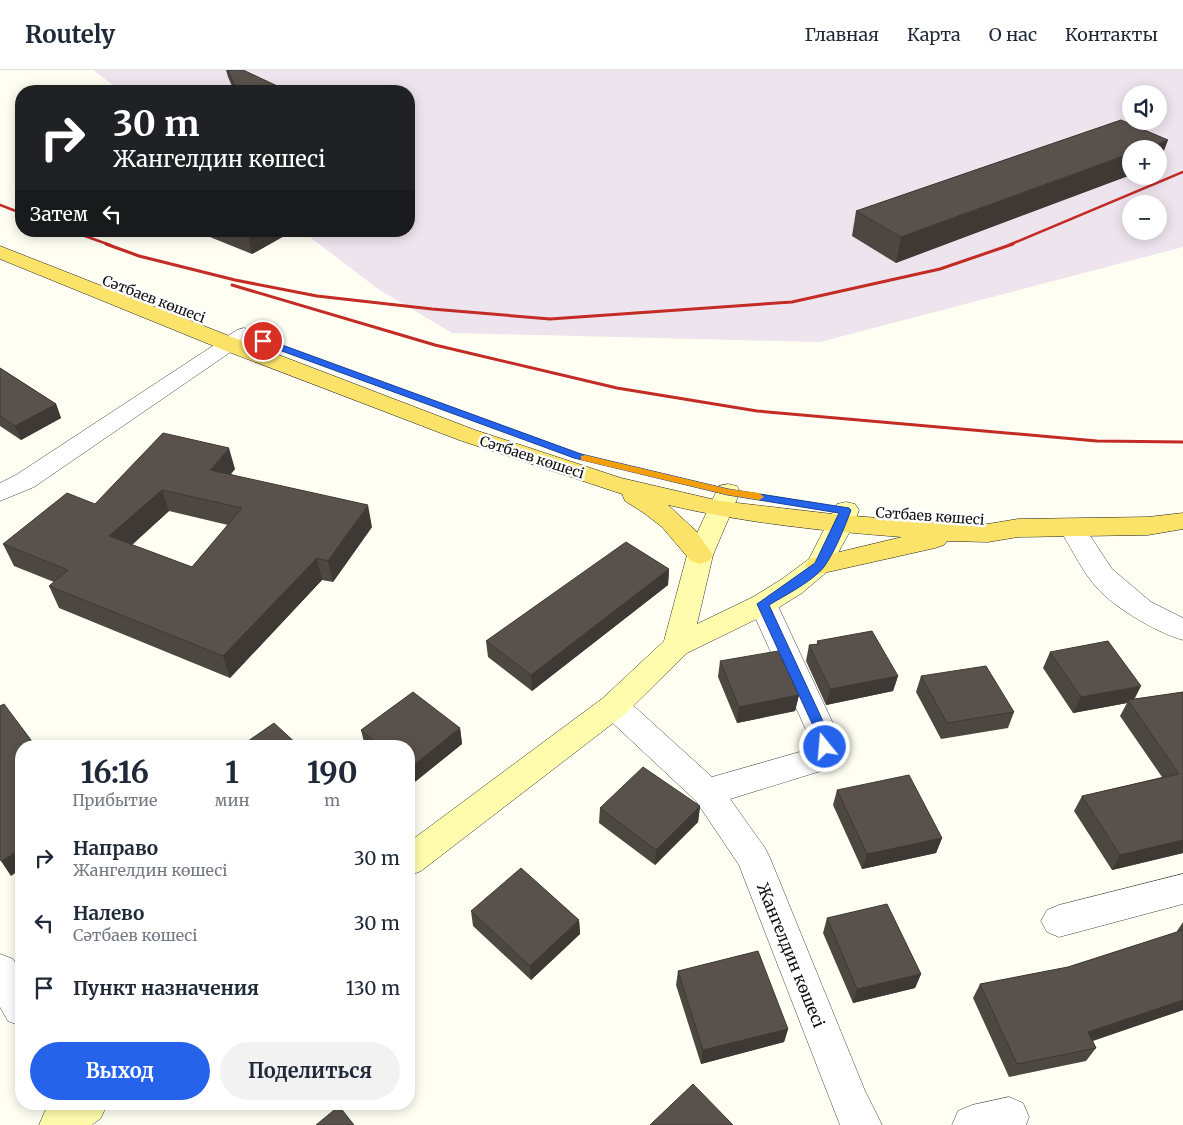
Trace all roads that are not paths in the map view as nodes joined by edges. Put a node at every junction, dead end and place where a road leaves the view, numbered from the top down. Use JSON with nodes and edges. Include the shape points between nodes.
{"nodes":[{"id":1,"x":0,"y":239,"type":"edge"},
{"id":2,"x":0,"y":252,"type":"edge"},
{"id":3,"x":237,"y":339,"type":"junction"},
{"id":4,"x":615,"y":485,"type":"junction"},
{"id":5,"x":0,"y":493,"type":"edge"},
{"id":6,"x":724,"y":500,"type":"junction"},
{"id":7,"x":843,"y":517,"type":"junction"},
{"id":8,"x":1183,"y":521,"type":"edge"},
{"id":9,"x":1018,"y":528,"type":"junction"},
{"id":10,"x":1072,"y":528,"type":"junction"},
{"id":11,"x":955,"y":533,"type":"junction"},
{"id":12,"x":700,"y":555,"type":"junction"},
{"id":13,"x":819,"y":565,"type":"junction"},
{"id":14,"x":763,"y":604,"type":"junction"},
{"id":15,"x":1183,"y":630,"type":"edge"},
{"id":16,"x":677,"y":646,"type":"junction"},
{"id":17,"x":614,"y":706,"type":"junction"},
{"id":18,"x":707,"y":792,"type":"junction"},
{"id":19,"x":415,"y":856,"type":"edge"},
{"id":20,"x":1183,"y":889,"type":"edge"},
{"id":21,"x":1059,"y":921,"type":"dead end"},
{"id":22,"x":0,"y":971,"type":"edge"},
{"id":23,"x":15,"y":997,"type":"edge"},
{"id":24,"x":862,"y":1125,"type":"edge"}],
"edges":[{"from":1,"to":3,"type":"main road","name":"Сәтбаев көшесі"},
{"from":2,"to":3,"type":"main road","name":"Сәтбаев көшесі"},
{"from":3,"to":4,"type":"main road","name":"Сәтбаев көшесі","via":[[467,435]]},
{"from":3,"to":5,"type":"street","via":[[25,482]]},
{"from":3,"to":6,"type":"main road","name":"Сәтбаев көшесі","via":[[578,456]]},
{"from":4,"to":6,"type":"main road","name":"Сәтбаев көшесі"},
{"from":4,"to":12,"type":"main road","via":[[660,511],[690,540]]},
{"from":6,"to":7,"type":"main road","name":"Сәтбаев көшесі"},
{"from":6,"to":12,"type":"main road"},
{"from":7,"to":9,"type":"main road","name":"Сәтбаев көшесі","via":[[984,519]]},
{"from":7,"to":11,"type":"main road","name":"Сәтбаев көшесі"},
{"from":7,"to":13,"type":"main road"},
{"from":8,"to":10,"type":"main road","via":[[1148,526]]},
{"from":9,"to":10,"type":"main road"},
{"from":9,"to":11,"type":"main road","name":"Сәтбаев көшесі","via":[[988,533]]},
{"from":10,"to":15,"type":"street","via":[[1102,576],[1141,609]]},
{"from":11,"to":13,"type":"main road","via":[[920,544]]},
{"from":12,"to":16,"type":"main road"},
{"from":13,"to":14,"type":"main road"},
{"from":14,"to":16,"type":"main road"},
{"from":14,"to":18,"type":"street","via":[[822,732],[825,747],[813,761]]},
{"from":16,"to":17,"type":"main road"},
{"from":17,"to":18,"type":"street","name":"Жангелдин көшесі"},
{"from":17,"to":19,"type":"main road"},
{"from":18,"to":24,"type":"street","name":"Жангелдин көшесі","via":[[753,858],[851,1105]]},
{"from":20,"to":21,"type":"street"},
{"from":22,"to":23,"type":"street"}]}
